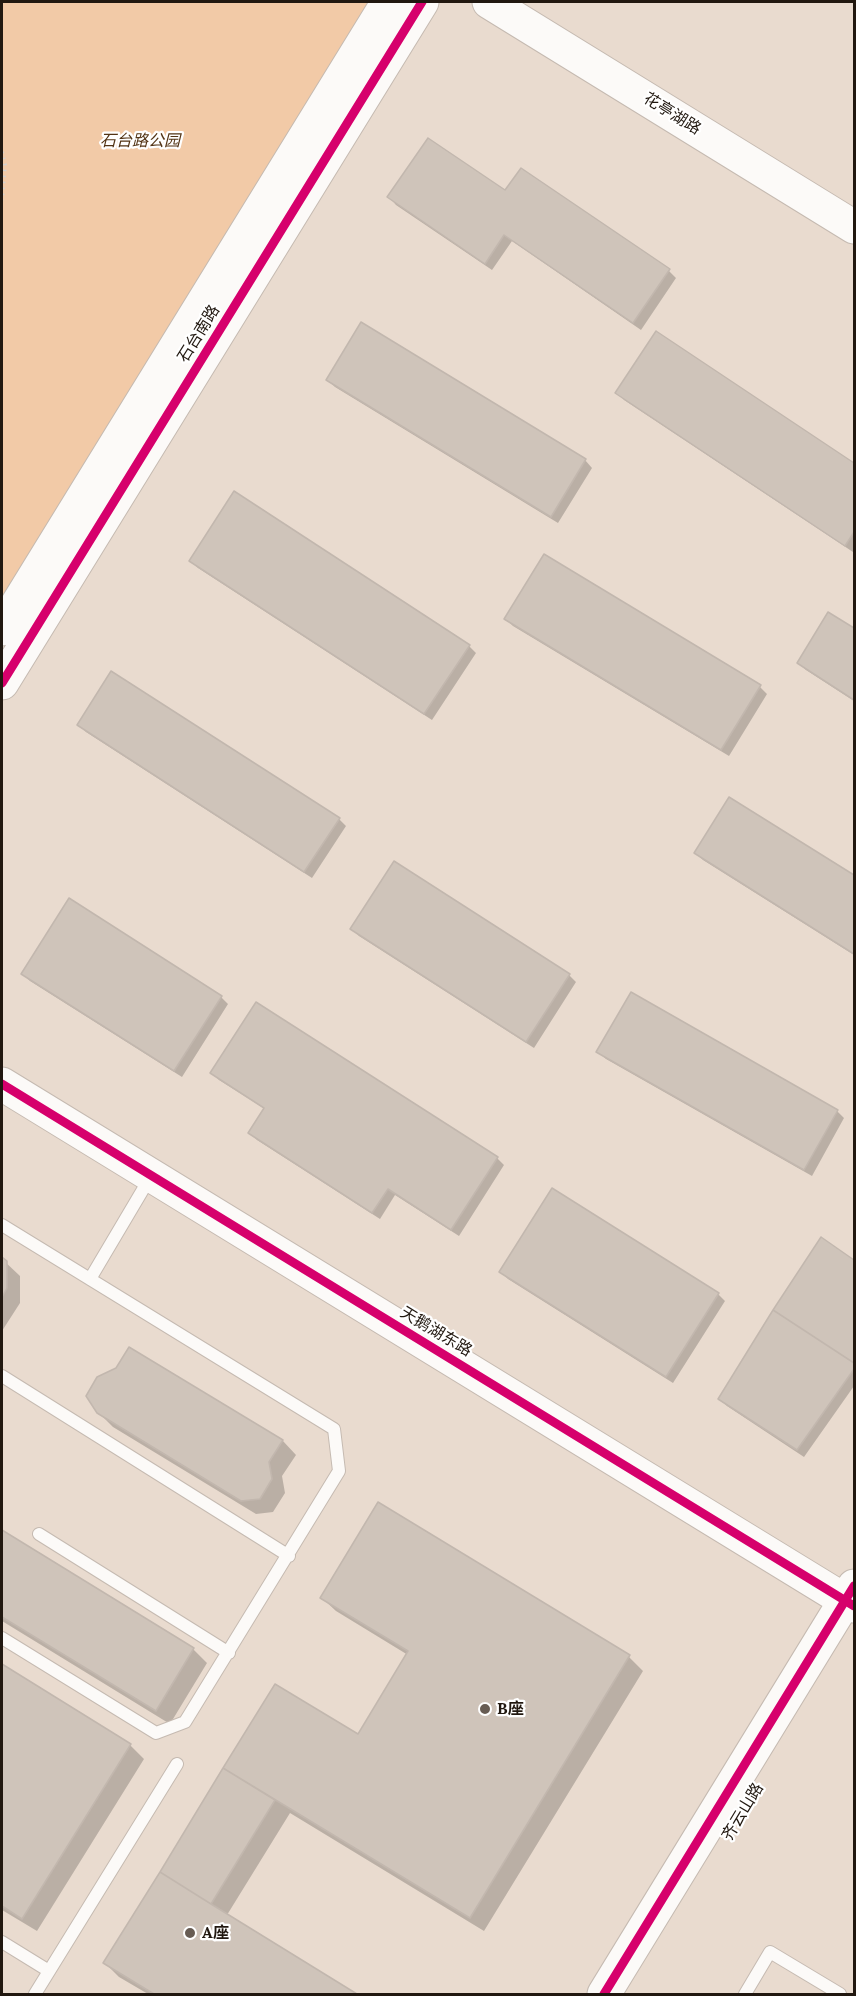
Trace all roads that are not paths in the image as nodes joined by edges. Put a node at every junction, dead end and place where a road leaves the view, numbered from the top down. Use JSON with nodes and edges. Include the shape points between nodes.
{"nodes":[{"id":1,"x":388,"y":2,"type":"edge"},
{"id":2,"x":422,"y":2,"type":"edge"},
{"id":3,"x":489,"y":2,"type":"edge"},
{"id":4,"x":855,"y":227,"type":"edge"},
{"id":5,"x":2,"y":629,"type":"edge"},
{"id":6,"x":2,"y":683,"type":"edge"},
{"id":7,"x":2,"y":1084,"type":"edge"},
{"id":8,"x":151,"y":1176,"type":"junction"},
{"id":9,"x":2,"y":1225,"type":"edge"},
{"id":10,"x":90,"y":1278,"type":"junction"},
{"id":11,"x":2,"y":1376,"type":"edge"},
{"id":12,"x":39,"y":1534,"type":"dead end"},
{"id":13,"x":289,"y":1556,"type":"junction"},
{"id":14,"x":852,"y":1605,"type":"edge"},
{"id":15,"x":2,"y":1638,"type":"edge"},
{"id":16,"x":229,"y":1653,"type":"junction"},
{"id":17,"x":177,"y":1764,"type":"dead end"},
{"id":18,"x":2,"y":1942,"type":"edge"},
{"id":19,"x":49,"y":1971,"type":"junction"},
{"id":20,"x":35,"y":1995,"type":"edge"},
{"id":21,"x":604,"y":1995,"type":"edge"},
{"id":22,"x":631,"y":1995,"type":"edge"},
{"id":23,"x":745,"y":1995,"type":"edge"},
{"id":24,"x":840,"y":1995,"type":"edge"}],
"edges":[{"from":1,"to":5,"type":"street","name":"石台南路"},
{"from":2,"to":6,"type":"street","name":"石台南路"},
{"from":3,"to":4,"type":"street","name":"花亭湖路"},
{"from":7,"to":8,"type":"street","name":"天鹅湖东路"},
{"from":8,"to":10,"type":"lane"},
{"from":8,"to":14,"type":"street","name":"天鹅湖东路"},
{"from":9,"to":10,"type":"lane"},
{"from":10,"to":13,"type":"lane","via":[[334,1429],[339,1471]]},
{"from":11,"to":13,"type":"lane"},
{"from":12,"to":16,"type":"lane"},
{"from":13,"to":16,"type":"lane"},
{"from":14,"to":21,"type":"street"},
{"from":14,"to":22,"type":"street","name":"齐云山路"},
{"from":15,"to":16,"type":"lane","via":[[156,1733],[186,1722]]},
{"from":17,"to":19,"type":"lane"},
{"from":18,"to":19,"type":"lane"},
{"from":19,"to":20,"type":"lane"},
{"from":23,"to":24,"type":"lane","via":[[770,1952]]}]}
